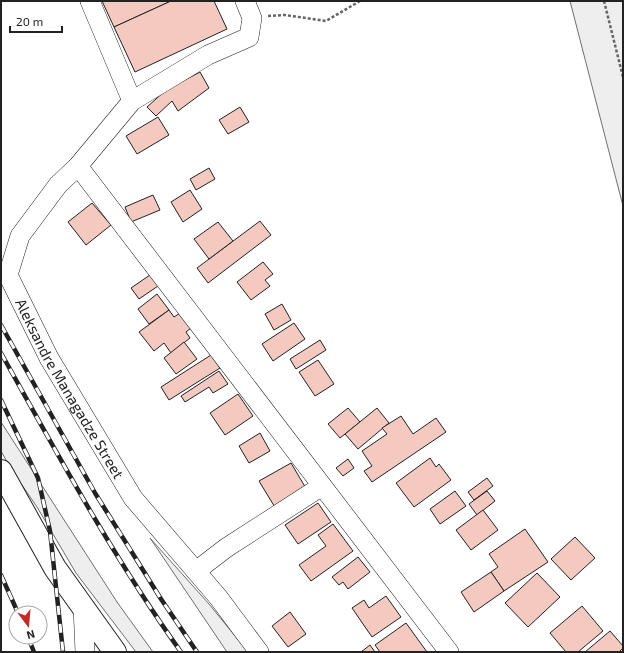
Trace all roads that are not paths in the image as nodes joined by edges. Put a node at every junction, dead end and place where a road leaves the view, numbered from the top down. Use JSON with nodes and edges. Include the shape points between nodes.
{"nodes":[{"id":1,"x":90,"y":1,"type":"edge"},
{"id":2,"x":248,"y":10,"type":"edge"},
{"id":3,"x":132,"y":101,"type":"junction"},
{"id":4,"x":78,"y":166,"type":"junction"},
{"id":5,"x":1,"y":471,"type":"edge"},
{"id":6,"x":322,"y":486,"type":"junction"},
{"id":7,"x":196,"y":571,"type":"junction"},
{"id":8,"x":83,"y":607,"type":"junction"},
{"id":9,"x":85,"y":652,"type":"edge"},
{"id":10,"x":115,"y":652,"type":"edge"},
{"id":11,"x":259,"y":652,"type":"edge"},
{"id":12,"x":449,"y":652,"type":"edge"}],
"edges":[{"from":1,"to":3,"type":"street"},
{"from":2,"to":3,"type":"street","name":"Aleksandre Managadze Street","via":[[249,37],[208,55]]},
{"from":3,"to":4,"type":"street","name":"Aleksandre Managadze Street"},
{"from":4,"to":6,"type":"street"},
{"from":4,"to":7,"type":"street","name":"Aleksandre Managadze Street","via":[[58,185],[20,236],[8,275],[49,358],[133,498]]},
{"from":5,"to":8,"type":"main road","via":[[55,568]]},
{"from":6,"to":7,"type":"street","via":[[226,548]]},
{"from":6,"to":12,"type":"street"},
{"from":7,"to":11,"type":"street","name":"Aleksandre Managadze Street"},
{"from":8,"to":9,"type":"street"},
{"from":8,"to":10,"type":"main road"}]}
